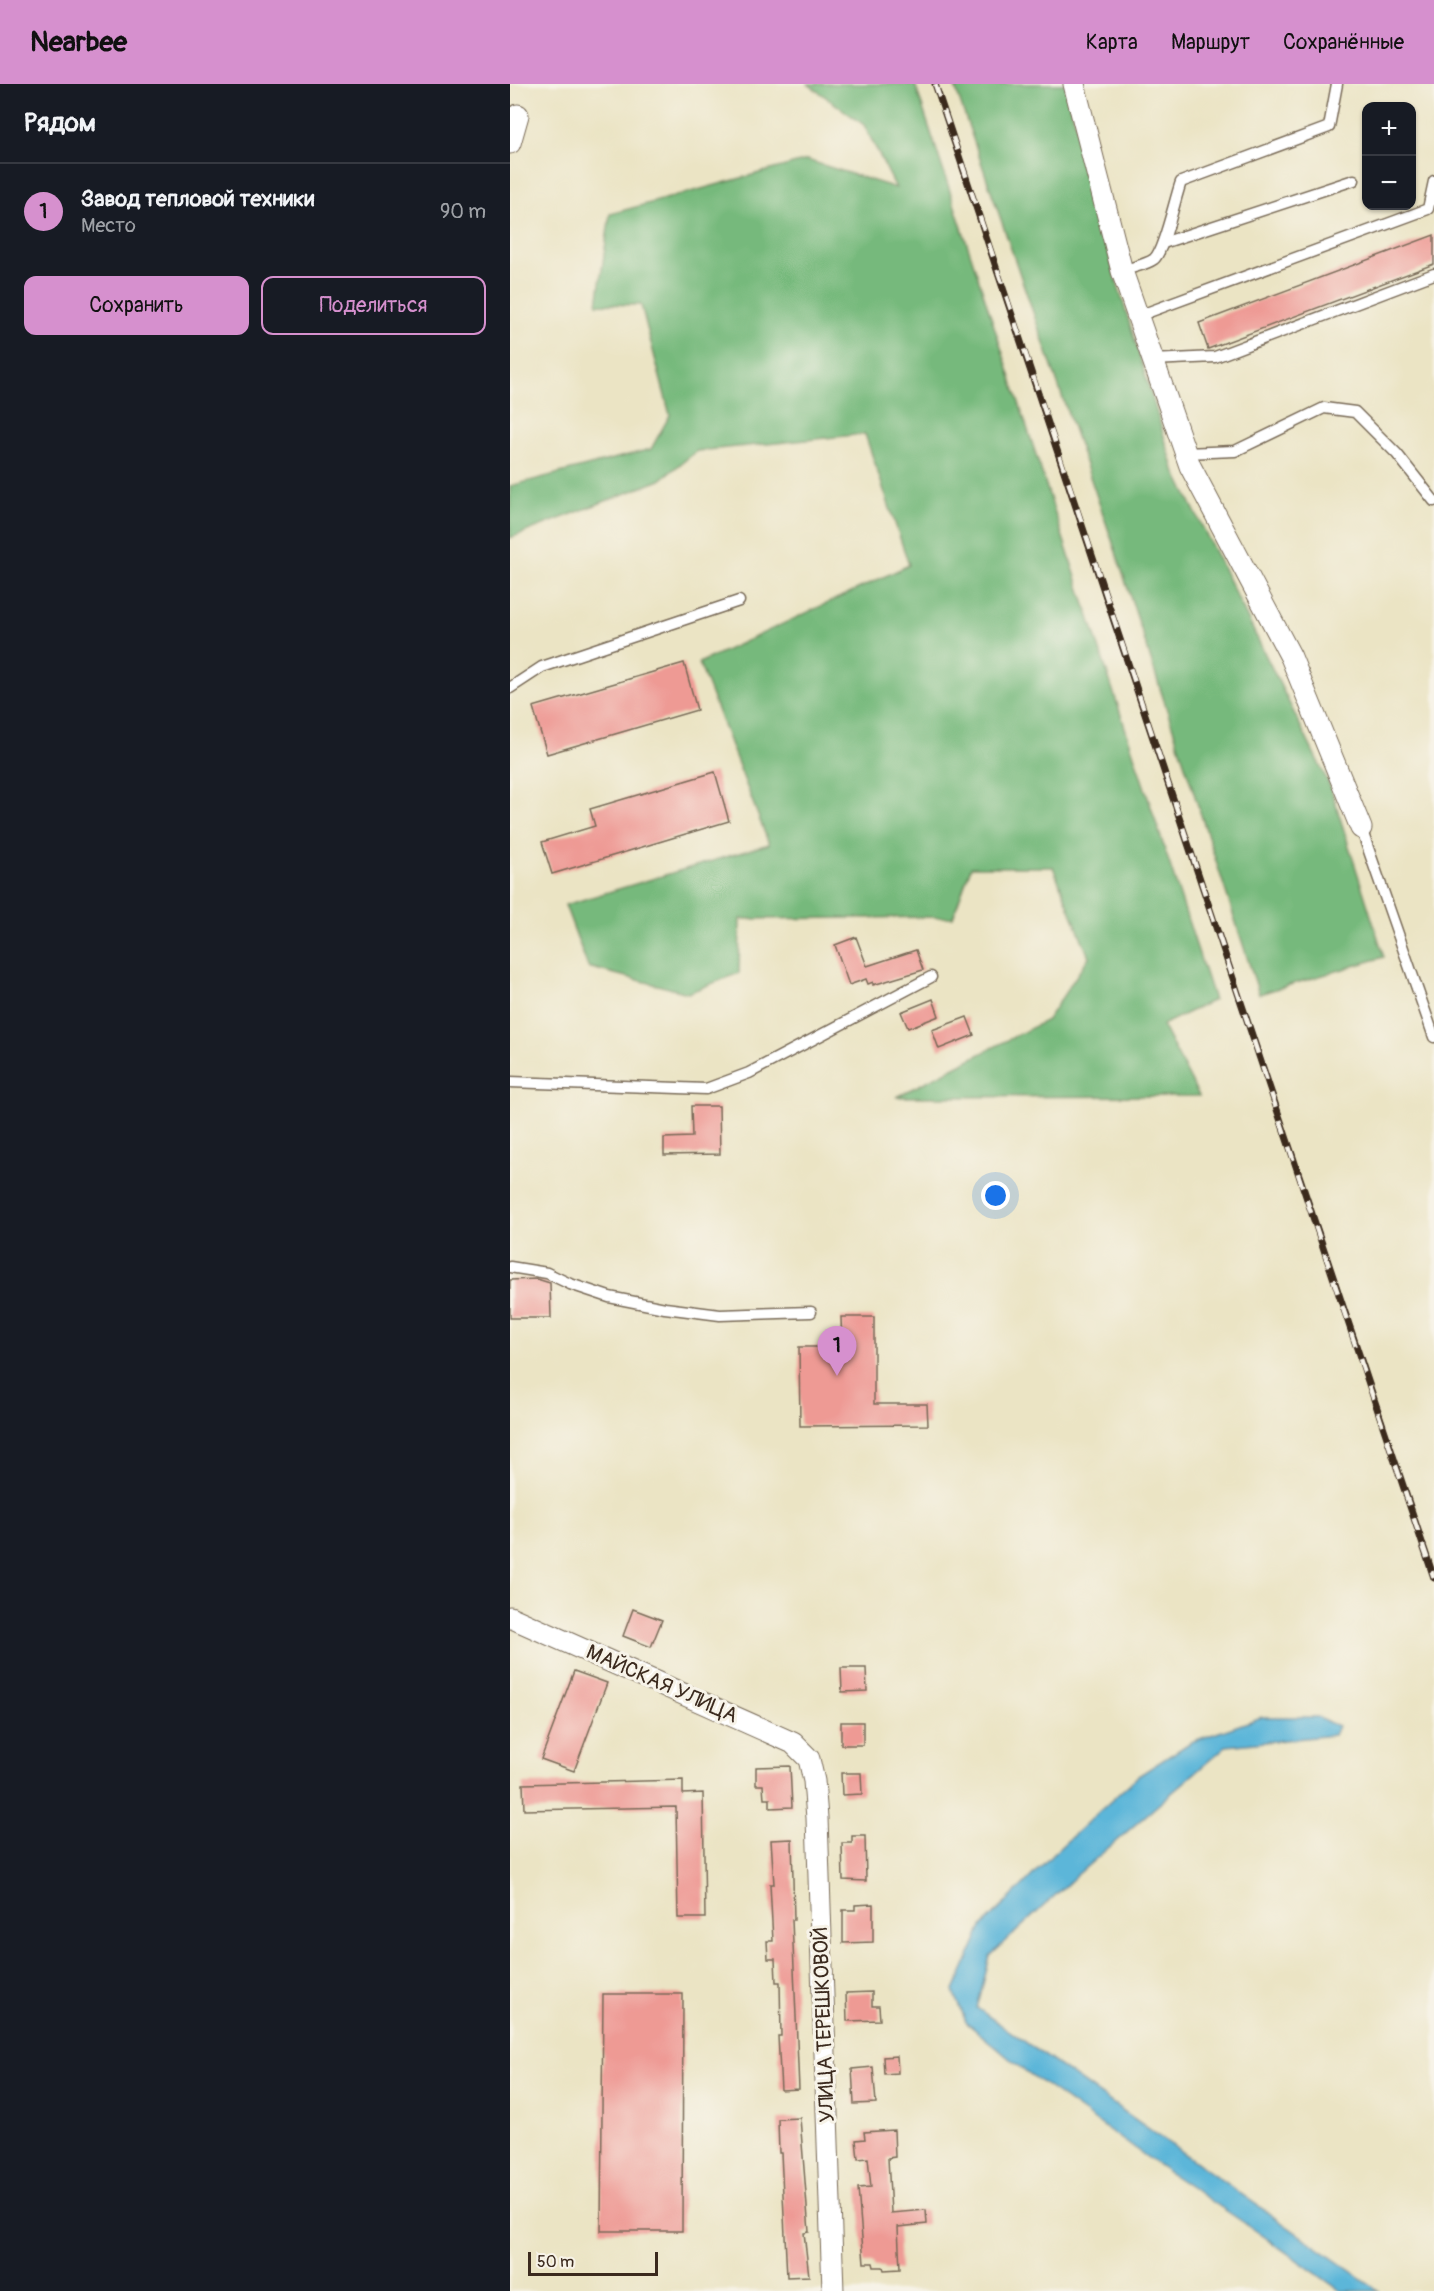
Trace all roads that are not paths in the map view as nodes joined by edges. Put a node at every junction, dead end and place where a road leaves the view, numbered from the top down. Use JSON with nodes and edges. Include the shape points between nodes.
{"nodes":[{"id":1,"x":1074,"y":84,"type":"edge"},
{"id":2,"x":1337,"y":84,"type":"edge"},
{"id":3,"x":518,"y":115,"type":"dead end"},
{"id":4,"x":510,"y":143,"type":"edge"},
{"id":5,"x":1354,"y":180,"type":"dead end"},
{"id":6,"x":1434,"y":181,"type":"edge"},
{"id":7,"x":1163,"y":243,"type":"junction"},
{"id":8,"x":1122,"y":271,"type":"junction"},
{"id":9,"x":1434,"y":274,"type":"edge"},
{"id":10,"x":1138,"y":316,"type":"junction"},
{"id":11,"x":1153,"y":360,"type":"junction"},
{"id":12,"x":1185,"y":453,"type":"junction"},
{"id":13,"x":1434,"y":501,"type":"edge"},
{"id":14,"x":739,"y":601,"type":"dead end"},
{"id":15,"x":510,"y":688,"type":"edge"},
{"id":16,"x":1361,"y":828,"type":"joint"},
{"id":17,"x":932,"y":976,"type":"dead end"},
{"id":18,"x":1434,"y":1037,"type":"edge"},
{"id":19,"x":510,"y":1082,"type":"edge"},
{"id":20,"x":510,"y":1267,"type":"edge"},
{"id":21,"x":811,"y":1312,"type":"dead end"},
{"id":22,"x":510,"y":1617,"type":"edge"},
{"id":23,"x":808,"y":1759,"type":"joint"},
{"id":24,"x":833,"y":2291,"type":"edge"}],
"edges":[{"from":1,"to":8,"type":"street"},
{"from":2,"to":7,"type":"lane","via":[[1329,127],[1181,182]]},
{"from":3,"to":4,"type":"street"},
{"from":5,"to":7,"type":"lane"},
{"from":6,"to":10,"type":"lane","via":[[1428,209]]},
{"from":7,"to":8,"type":"lane","via":[[1155,258]]},
{"from":8,"to":10,"type":"street"},
{"from":9,"to":11,"type":"lane","via":[[1215,357]]},
{"from":10,"to":11,"type":"street"},
{"from":11,"to":12,"type":"street"},
{"from":12,"to":13,"type":"lane","via":[[1235,451],[1324,408],[1355,412],[1397,454]]},
{"from":12,"to":16,"type":"street","via":[[1291,657]]},
{"from":14,"to":15,"type":"lane","via":[[542,667]]},
{"from":16,"to":18,"type":"lane"},
{"from":17,"to":19,"type":"lane","via":[[749,1073],[706,1089]]},
{"from":20,"to":21,"type":"lane","via":[[547,1273],[609,1297],[665,1308],[720,1315]]},
{"from":22,"to":23,"type":"street","name":"МАЙСКАЯ УЛИЦА","via":[[793,1743]]},
{"from":23,"to":24,"type":"street","name":"УЛИЦА ТЕРЕШКОВОЙ","via":[[817,1818]]}]}
